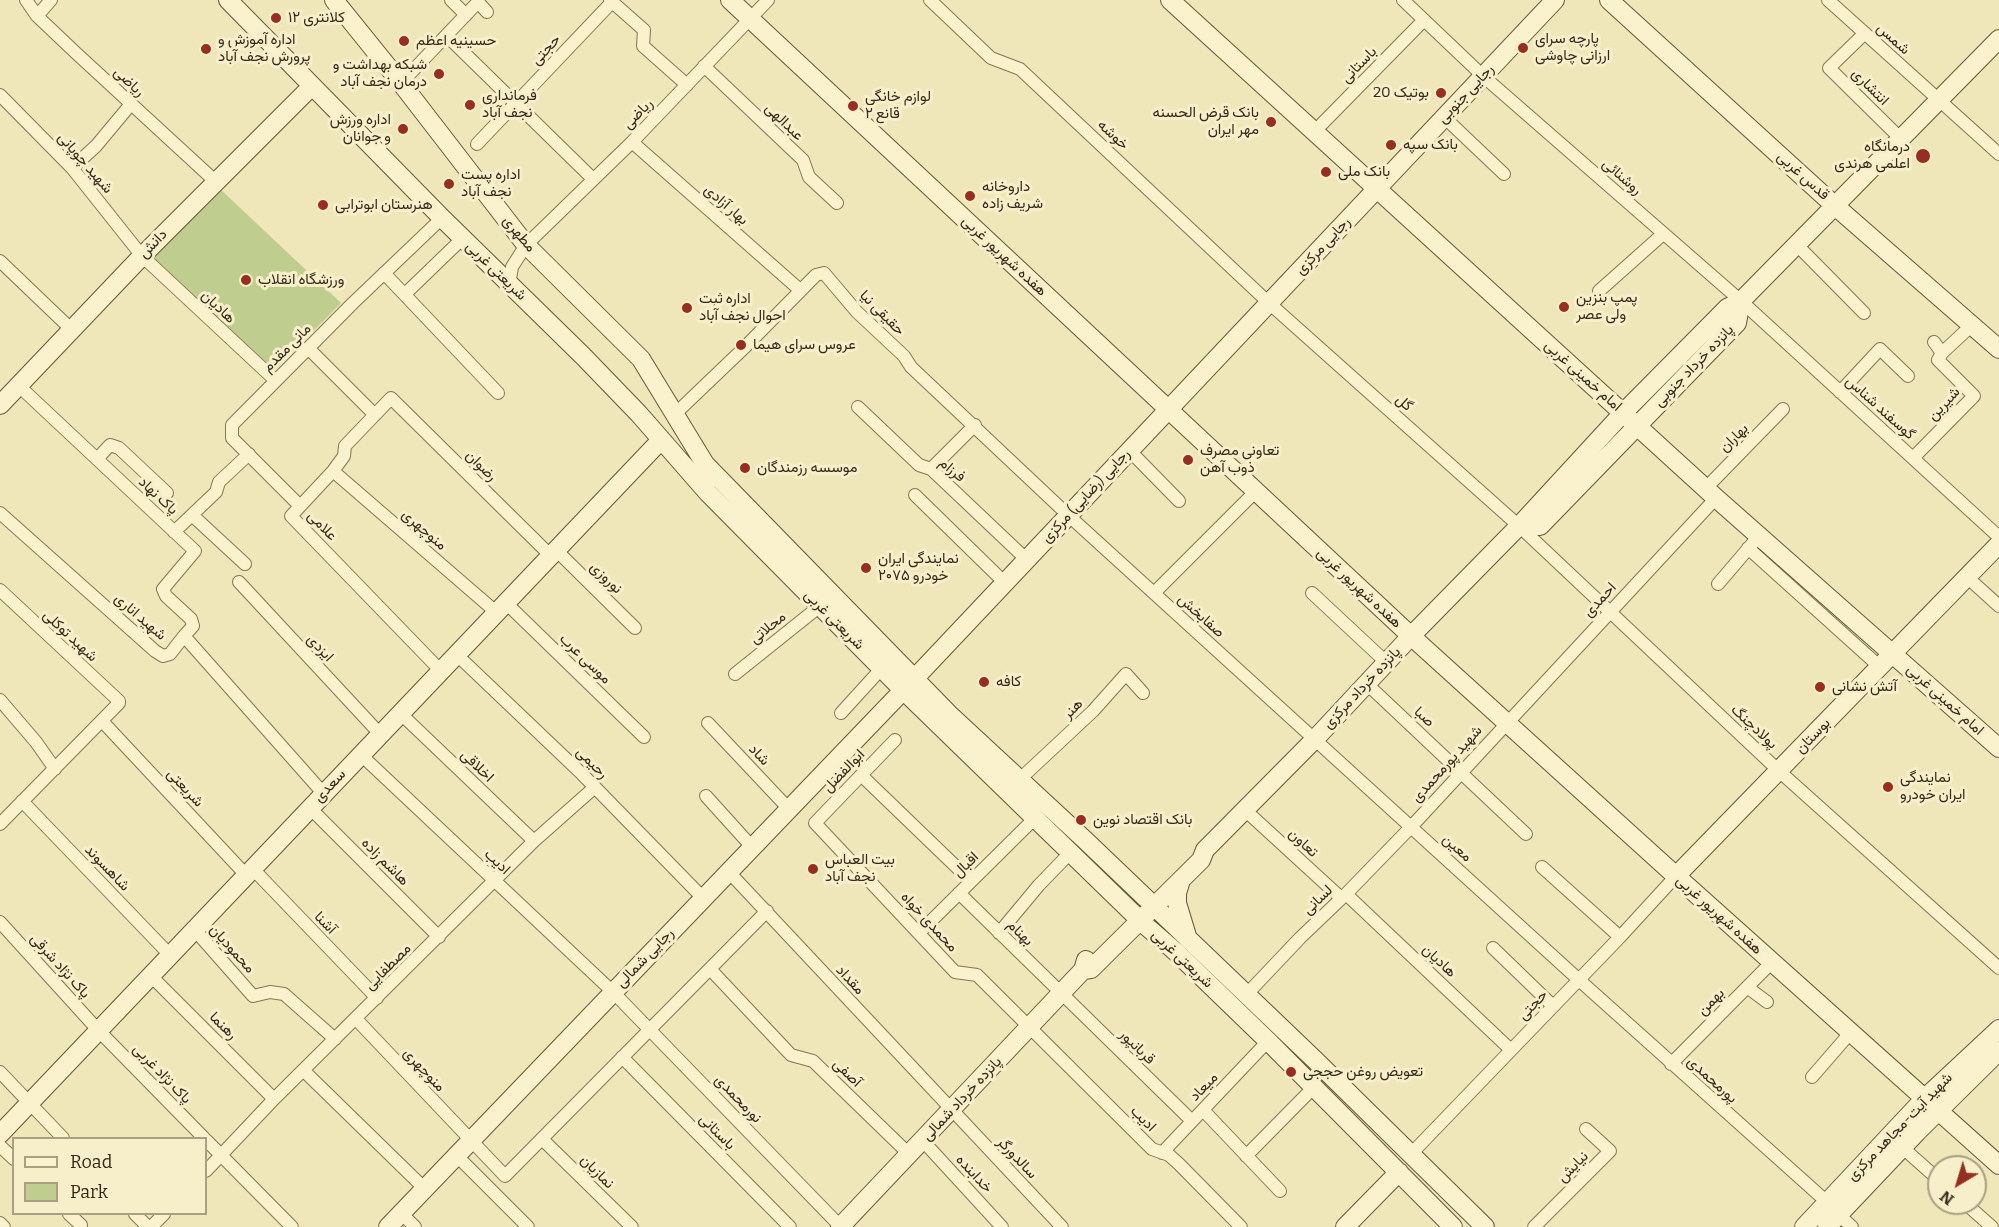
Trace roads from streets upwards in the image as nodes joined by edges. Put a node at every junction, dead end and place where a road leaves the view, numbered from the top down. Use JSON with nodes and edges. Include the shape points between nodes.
{"nodes":[{"id":1,"x":26,"y":0,"type":"edge"},
{"id":2,"x":51,"y":0,"type":"edge"},
{"id":3,"x":334,"y":0,"type":"edge"},
{"id":4,"x":451,"y":0,"type":"edge"},
{"id":5,"x":730,"y":0,"type":"edge"},
{"id":6,"x":768,"y":0,"type":"edge"},
{"id":7,"x":930,"y":0,"type":"edge"},
{"id":8,"x":1170,"y":0,"type":"edge"},
{"id":9,"x":1403,"y":0,"type":"edge"},
{"id":10,"x":1555,"y":0,"type":"edge"},
{"id":11,"x":1609,"y":0,"type":"edge"},
{"id":12,"x":1828,"y":0,"type":"edge"},
{"id":13,"x":230,"y":1,"type":"edge"},
{"id":14,"x":611,"y":1,"type":"edge"},
{"id":15,"x":487,"y":12,"type":"dead end"},
{"id":16,"x":466,"y":15,"type":"junction"},
{"id":17,"x":38,"y":16,"type":"junction"},
{"id":18,"x":750,"y":19,"type":"junction"},
{"id":19,"x":1424,"y":20,"type":"junction"},
{"id":20,"x":1865,"y":33,"type":"junction"},
{"id":21,"x":447,"y":36,"type":"junction"},
{"id":22,"x":1997,"y":45,"type":"edge"},
{"id":23,"x":704,"y":66,"type":"junction"},
{"id":24,"x":1483,"y":76,"type":"junction"},
{"id":25,"x":401,"y":83,"type":"junction"},
{"id":26,"x":687,"y":85,"type":"junction"},
{"id":27,"x":311,"y":87,"type":"junction"},
{"id":28,"x":0,"y":95,"type":"edge"},
{"id":29,"x":1937,"y":100,"type":"junction"},
{"id":30,"x":517,"y":103,"type":"junction"},
{"id":31,"x":131,"y":104,"type":"junction"},
{"id":32,"x":1444,"y":117,"type":"junction"},
{"id":33,"x":1314,"y":132,"type":"junction"},
{"id":34,"x":1900,"y":138,"type":"junction"},
{"id":35,"x":632,"y":142,"type":"junction"},
{"id":36,"x":477,"y":144,"type":"dead end"},
{"id":37,"x":1999,"y":154,"type":"edge"},
{"id":38,"x":72,"y":168,"type":"junction"},
{"id":39,"x":1504,"y":174,"type":"dead end"},
{"id":40,"x":593,"y":179,"type":"junction"},
{"id":41,"x":215,"y":181,"type":"junction"},
{"id":42,"x":1377,"y":188,"type":"junction"},
{"id":43,"x":837,"y":203,"type":"dead end"},
{"id":44,"x":1834,"y":205,"type":"junction"},
{"id":45,"x":442,"y":218,"type":"junction"},
{"id":46,"x":1664,"y":234,"type":"junction"},
{"id":47,"x":463,"y":238,"type":"junction"},
{"id":48,"x":1796,"y":244,"type":"junction"},
{"id":49,"x":525,"y":247,"type":"junction"},
{"id":50,"x":142,"y":256,"type":"junction"},
{"id":51,"x":0,"y":261,"type":"edge"},
{"id":52,"x":490,"y":265,"type":"junction"},
{"id":53,"x":384,"y":273,"type":"junction"},
{"id":54,"x":514,"y":288,"type":"junction"},
{"id":55,"x":800,"y":290,"type":"junction"},
{"id":56,"x":1599,"y":291,"type":"dead end"},
{"id":57,"x":405,"y":294,"type":"junction"},
{"id":58,"x":1741,"y":301,"type":"junction"},
{"id":59,"x":1269,"y":303,"type":"junction"},
{"id":60,"x":1864,"y":313,"type":"dead end"},
{"id":61,"x":1972,"y":325,"type":"junction"},
{"id":62,"x":72,"y":330,"type":"junction"},
{"id":63,"x":1934,"y":342,"type":"dead end"},
{"id":64,"x":308,"y":348,"type":"junction"},
{"id":65,"x":1999,"y":349,"type":"edge"},
{"id":66,"x":1942,"y":353,"type":"junction"},
{"id":67,"x":1908,"y":376,"type":"dead end"},
{"id":68,"x":275,"y":380,"type":"junction"},
{"id":69,"x":19,"y":386,"type":"junction"},
{"id":70,"x":1840,"y":392,"type":"junction"},
{"id":71,"x":498,"y":393,"type":"dead end"},
{"id":72,"x":392,"y":398,"type":"joint"},
{"id":73,"x":2,"y":400,"type":"edge"},
{"id":74,"x":858,"y":407,"type":"dead end"},
{"id":75,"x":1168,"y":409,"type":"junction"},
{"id":76,"x":1784,"y":409,"type":"dead end"},
{"id":77,"x":675,"y":414,"type":"junction"},
{"id":78,"x":375,"y":415,"type":"junction"},
{"id":79,"x":1630,"y":419,"type":"junction"},
{"id":80,"x":975,"y":425,"type":"junction"},
{"id":81,"x":661,"y":440,"type":"junction"},
{"id":82,"x":1129,"y":450,"type":"junction"},
{"id":83,"x":249,"y":454,"type":"junction"},
{"id":84,"x":1913,"y":458,"type":"junction"},
{"id":85,"x":97,"y":459,"type":"junction"},
{"id":86,"x":705,"y":464,"type":"joint"},
{"id":87,"x":931,"y":469,"type":"junction"},
{"id":88,"x":333,"y":471,"type":"junction"},
{"id":89,"x":1256,"y":491,"type":"junction"},
{"id":90,"x":167,"y":493,"type":"dead end"},
{"id":91,"x":1711,"y":493,"type":"junction"},
{"id":92,"x":915,"y":495,"type":"dead end"},
{"id":93,"x":1179,"y":501,"type":"dead end"},
{"id":94,"x":300,"y":506,"type":"junction"},
{"id":95,"x":0,"y":513,"type":"edge"},
{"id":96,"x":192,"y":515,"type":"junction"},
{"id":97,"x":1068,"y":515,"type":"junction"},
{"id":98,"x":1519,"y":526,"type":"junction"},
{"id":99,"x":174,"y":532,"type":"junction"},
{"id":100,"x":1999,"y":537,"type":"edge"},
{"id":101,"x":1754,"y":542,"type":"junction"},
{"id":102,"x":1999,"y":544,"type":"edge"},
{"id":103,"x":553,"y":552,"type":"junction"},
{"id":104,"x":1026,"y":559,"type":"junction"},
{"id":105,"x":245,"y":564,"type":"dead end"},
{"id":106,"x":1967,"y":577,"type":"junction"},
{"id":107,"x":239,"y":582,"type":"dead end"},
{"id":108,"x":1004,"y":582,"type":"junction"},
{"id":109,"x":1718,"y":584,"type":"dead end"},
{"id":110,"x":0,"y":590,"type":"edge"},
{"id":111,"x":1154,"y":593,"type":"junction"},
{"id":112,"x":1312,"y":593,"type":"dead end"},
{"id":113,"x":820,"y":606,"type":"junction"},
{"id":114,"x":1999,"y":606,"type":"edge"},
{"id":115,"x":500,"y":607,"type":"junction"},
{"id":116,"x":1610,"y":612,"type":"junction"},
{"id":117,"x":635,"y":628,"type":"dead end"},
{"id":118,"x":184,"y":636,"type":"junction"},
{"id":119,"x":1411,"y":636,"type":"junction"},
{"id":120,"x":456,"y":654,"type":"junction"},
{"id":121,"x":1886,"y":661,"type":"junction"},
{"id":122,"x":1387,"y":663,"type":"junction"},
{"id":123,"x":882,"y":668,"type":"junction"},
{"id":124,"x":440,"y":670,"type":"junction"},
{"id":125,"x":735,"y":674,"type":"dead end"},
{"id":126,"x":909,"y":684,"type":"junction"},
{"id":127,"x":1367,"y":684,"type":"junction"},
{"id":128,"x":1143,"y":693,"type":"dead end"},
{"id":129,"x":0,"y":700,"type":"edge"},
{"id":130,"x":399,"y":713,"type":"junction"},
{"id":131,"x":841,"y":713,"type":"dead end"},
{"id":132,"x":102,"y":721,"type":"junction"},
{"id":133,"x":708,"y":723,"type":"dead end"},
{"id":134,"x":1506,"y":723,"type":"junction"},
{"id":135,"x":380,"y":734,"type":"junction"},
{"id":136,"x":644,"y":737,"type":"dead end"},
{"id":137,"x":1315,"y":739,"type":"junction"},
{"id":138,"x":895,"y":740,"type":"dead end"},
{"id":139,"x":1999,"y":748,"type":"edge"},
{"id":140,"x":360,"y":754,"type":"junction"},
{"id":141,"x":55,"y":769,"type":"junction"},
{"id":142,"x":1779,"y":771,"type":"junction"},
{"id":143,"x":1460,"y":772,"type":"junction"},
{"id":144,"x":861,"y":775,"type":"junction"},
{"id":145,"x":1020,"y":780,"type":"junction"},
{"id":146,"x":595,"y":787,"type":"junction"},
{"id":147,"x":323,"y":793,"type":"junction"},
{"id":148,"x":706,"y":796,"type":"dead end"},
{"id":149,"x":22,"y":801,"type":"junction"},
{"id":150,"x":310,"y":807,"type":"junction"},
{"id":151,"x":788,"y":808,"type":"junction"},
{"id":152,"x":1245,"y":810,"type":"junction"},
{"id":153,"x":1035,"y":818,"type":"junction"},
{"id":154,"x":815,"y":823,"type":"joint"},
{"id":155,"x":0,"y":824,"type":"edge"},
{"id":156,"x":1411,"y":826,"type":"junction"},
{"id":157,"x":1526,"y":834,"type":"dead end"},
{"id":158,"x":534,"y":841,"type":"junction"},
{"id":159,"x":752,"y":847,"type":"junction"},
{"id":160,"x":1205,"y":850,"type":"junction"},
{"id":161,"x":1071,"y":852,"type":"junction"},
{"id":162,"x":1542,"y":867,"type":"dead end"},
{"id":163,"x":728,"y":871,"type":"junction"},
{"id":164,"x":249,"y":872,"type":"junction"},
{"id":165,"x":1676,"y":876,"type":"junction"},
{"id":166,"x":1181,"y":880,"type":"junction"},
{"id":167,"x":495,"y":881,"type":"junction"},
{"id":168,"x":971,"y":881,"type":"junction"},
{"id":169,"x":959,"y":893,"type":"junction"},
{"id":170,"x":1344,"y":896,"type":"junction"},
{"id":171,"x":703,"y":898,"type":"junction"},
{"id":172,"x":1142,"y":909,"type":"junction"},
{"id":173,"x":767,"y":911,"type":"junction"},
{"id":174,"x":0,"y":922,"type":"edge"},
{"id":175,"x":194,"y":929,"type":"junction"},
{"id":176,"x":919,"y":933,"type":"junction"},
{"id":177,"x":999,"y":933,"type":"junction"},
{"id":178,"x":439,"y":937,"type":"junction"},
{"id":179,"x":1620,"y":937,"type":"junction"},
{"id":180,"x":1119,"y":940,"type":"junction"},
{"id":181,"x":1183,"y":946,"type":"junction"},
{"id":182,"x":1493,"y":948,"type":"dead end"},
{"id":183,"x":170,"y":955,"type":"junction"},
{"id":184,"x":1772,"y":962,"type":"junction"},
{"id":185,"x":1999,"y":968,"type":"edge"},
{"id":186,"x":710,"y":969,"type":"junction"},
{"id":187,"x":1083,"y":970,"type":"junction"},
{"id":188,"x":150,"y":975,"type":"junction"},
{"id":189,"x":1578,"y":979,"type":"junction"},
{"id":190,"x":1747,"y":987,"type":"junction"},
{"id":191,"x":613,"y":992,"type":"junction"},
{"id":192,"x":1060,"y":993,"type":"junction"},
{"id":193,"x":1246,"y":995,"type":"junction"},
{"id":194,"x":377,"y":998,"type":"junction"},
{"id":195,"x":1767,"y":1002,"type":"dead end"},
{"id":196,"x":1553,"y":1006,"type":"junction"},
{"id":197,"x":356,"y":1019,"type":"junction"},
{"id":198,"x":1029,"y":1026,"type":"junction"},
{"id":199,"x":650,"y":1029,"type":"junction"},
{"id":200,"x":1999,"y":1029,"type":"edge"},
{"id":201,"x":99,"y":1030,"type":"junction"},
{"id":202,"x":1851,"y":1032,"type":"junction"},
{"id":203,"x":335,"y":1039,"type":"junction"},
{"id":204,"x":1268,"y":1041,"type":"junction"},
{"id":205,"x":1511,"y":1050,"type":"junction"},
{"id":206,"x":1999,"y":1051,"type":"edge"},
{"id":207,"x":622,"y":1057,"type":"junction"},
{"id":208,"x":1671,"y":1064,"type":"junction"},
{"id":209,"x":303,"y":1070,"type":"junction"},
{"id":210,"x":0,"y":1072,"type":"edge"},
{"id":211,"x":1896,"y":1072,"type":"junction"},
{"id":212,"x":1812,"y":1077,"type":"dead end"},
{"id":213,"x":1968,"y":1083,"type":"junction"},
{"id":214,"x":1314,"y":1087,"type":"junction"},
{"id":215,"x":1925,"y":1098,"type":"junction"},
{"id":216,"x":274,"y":1099,"type":"junction"},
{"id":217,"x":29,"y":1103,"type":"junction"},
{"id":218,"x":950,"y":1109,"type":"junction"},
{"id":219,"x":1203,"y":1110,"type":"junction"},
{"id":220,"x":1939,"y":1111,"type":"junction"},
{"id":221,"x":1192,"y":1121,"type":"junction"},
{"id":222,"x":1910,"y":1126,"type":"junction"},
{"id":223,"x":1586,"y":1129,"type":"dead end"},
{"id":224,"x":1962,"y":1132,"type":"junction"},
{"id":225,"x":0,"y":1134,"type":"edge"},
{"id":226,"x":62,"y":1137,"type":"edge"},
{"id":227,"x":203,"y":1137,"type":"edge"},
{"id":228,"x":542,"y":1139,"type":"junction"},
{"id":229,"x":207,"y":1141,"type":"edge"},
{"id":230,"x":471,"y":1141,"type":"junction"},
{"id":231,"x":923,"y":1141,"type":"junction"},
{"id":232,"x":0,"y":1146,"type":"edge"},
{"id":233,"x":1903,"y":1148,"type":"junction"},
{"id":234,"x":1162,"y":1153,"type":"junction"},
{"id":235,"x":1411,"y":1154,"type":"junction"},
{"id":236,"x":457,"y":1155,"type":"junction"},
{"id":237,"x":910,"y":1155,"type":"junction"},
{"id":238,"x":221,"y":1156,"type":"junction"},
{"id":239,"x":1246,"y":1156,"type":"junction"},
{"id":240,"x":12,"y":1157,"type":"edge"},
{"id":241,"x":1999,"y":1165,"type":"edge"},
{"id":242,"x":1927,"y":1169,"type":"edge"},
{"id":243,"x":207,"y":1171,"type":"edge"},
{"id":244,"x":1398,"y":1172,"type":"junction"},
{"id":245,"x":425,"y":1189,"type":"junction"},
{"id":246,"x":1280,"y":1191,"type":"dead end"},
{"id":247,"x":401,"y":1214,"type":"junction"},
{"id":248,"x":70,"y":1215,"type":"edge"},
{"id":249,"x":136,"y":1215,"type":"edge"},
{"id":250,"x":163,"y":1215,"type":"edge"},
{"id":251,"x":1978,"y":1215,"type":"edge"},
{"id":252,"x":1836,"y":1218,"type":"edge"},
{"id":253,"x":0,"y":1222,"type":"edge"},
{"id":254,"x":81,"y":1226,"type":"edge"},
{"id":255,"x":4,"y":1227,"type":"edge"},
{"id":256,"x":149,"y":1227,"type":"edge"},
{"id":257,"x":292,"y":1227,"type":"edge"},
{"id":258,"x":388,"y":1227,"type":"edge"},
{"id":259,"x":415,"y":1227,"type":"edge"},
{"id":260,"x":528,"y":1227,"type":"edge"},
{"id":261,"x":632,"y":1227,"type":"edge"},
{"id":262,"x":790,"y":1227,"type":"edge"},
{"id":263,"x":840,"y":1227,"type":"edge"},
{"id":264,"x":1002,"y":1227,"type":"edge"},
{"id":265,"x":1062,"y":1227,"type":"edge"},
{"id":266,"x":1241,"y":1227,"type":"edge"},
{"id":267,"x":1345,"y":1227,"type":"edge"},
{"id":268,"x":1453,"y":1227,"type":"edge"},
{"id":269,"x":1485,"y":1227,"type":"edge"},
{"id":270,"x":1534,"y":1227,"type":"edge"},
{"id":271,"x":1804,"y":1227,"type":"edge"},
{"id":272,"x":1992,"y":1227,"type":"edge"}],
"edges":[{"from":1,"to":17,"type":"street","name":"ریاضی"},
{"from":2,"to":17,"type":"street"},
{"from":3,"to":25,"type":"street","name":"مطهری"},
{"from":4,"to":16,"type":"street"},
{"from":5,"to":18,"type":"street","name":"هفده شهریور غربی"},
{"from":6,"to":18,"type":"street","name":"ریاضی"},
{"from":7,"to":59,"type":"street","name":"خوشه","via":[[991,58],[1020,69]]},
{"from":8,"to":33,"type":"street","name":"امام خمینی غربی"},
{"from":9,"to":19,"type":"street","name":"روشنائی"},
{"from":10,"to":24,"type":"street","name":"رجایی جنوبی"},
{"from":11,"to":44,"type":"street","name":"قدس غربی"},
{"from":12,"to":20,"type":"street","name":"شمس"},
{"from":13,"to":27,"type":"street","name":"شریعتی غربی"},
{"from":14,"to":26,"type":"street","via":[[644,30],[643,46]]},
{"from":14,"to":30,"type":"street","name":"حجتی"},
{"from":15,"to":16,"type":"street","via":[[478,2]]},
{"from":16,"to":21,"type":"street"},
{"from":17,"to":31,"type":"street","name":"ریاضی"},
{"from":18,"to":23,"type":"street","name":"ریاضی"},
{"from":18,"to":75,"type":"street","name":"هفده شهریور غربی"},
{"from":19,"to":24,"type":"street","name":"روشنائی"},
{"from":19,"to":33,"type":"street","name":"باستانی"},
{"from":20,"to":29,"type":"street","name":"شمس"},
{"from":20,"to":34,"type":"street","name":"انتشاری","via":[[1829,68]]},
{"from":21,"to":25,"type":"street"},
{"from":21,"to":30,"type":"street"},
{"from":22,"to":29,"type":"street","name":"پانزده خرداد جنوبی"},
{"from":23,"to":26,"type":"street","name":"ریاضی"},
{"from":23,"to":43,"type":"street","name":"عبدالهی","via":[[803,160],[809,177]]},
{"from":24,"to":32,"type":"street","name":"رجایی جنوبی"},
{"from":24,"to":46,"type":"street","name":"روشنائی"},
{"from":25,"to":49,"type":"street","name":"مطهری"},
{"from":26,"to":35,"type":"street","name":"ریاضی"},
{"from":27,"to":41,"type":"street","name":"دانش"},
{"from":27,"to":45,"type":"street","name":"شریعتی غربی"},
{"from":28,"to":38,"type":"street","name":"شهید چوپانی"},
{"from":29,"to":34,"type":"street","name":"پانزده خرداد جنوبی"},
{"from":29,"to":37,"type":"street","name":"شمس"},
{"from":30,"to":36,"type":"street","name":"حجتی"},
{"from":30,"to":40,"type":"street"},
{"from":31,"to":38,"type":"street"},
{"from":31,"to":41,"type":"street","name":"ریاضی"},
{"from":32,"to":39,"type":"street"},
{"from":32,"to":42,"type":"street","name":"رجایی جنوبی"},
{"from":33,"to":42,"type":"street","name":"امام خمینی غربی"},
{"from":34,"to":44,"type":"street","name":"پانزده خرداد جنوبی"},
{"from":35,"to":40,"type":"street","name":"ریاضی"},
{"from":35,"to":55,"type":"street","name":"بهار آزادی"},
{"from":38,"to":50,"type":"street","name":"شهید چوپانی"},
{"from":40,"to":49,"type":"street","name":"ریاضی"},
{"from":41,"to":50,"type":"street","name":"دانش"},
{"from":42,"to":59,"type":"street","name":"رجایی مرکزی"},
{"from":42,"to":79,"type":"street","name":"امام خمینی غربی"},
{"from":44,"to":48,"type":"street","name":"پانزده خرداد جنوبی"},
{"from":44,"to":61,"type":"street","name":"قدس غربی"},
{"from":45,"to":47,"type":"street","name":"شریعتی غربی"},
{"from":45,"to":53,"type":"street","name":"مانی مقدم"},
{"from":46,"to":56,"type":"street"},
{"from":46,"to":58,"type":"street","name":"روشنائی"},
{"from":47,"to":52,"type":"street","name":"شریعتی غربی"},
{"from":47,"to":57,"type":"street"},
{"from":48,"to":58,"type":"street","name":"پانزده خرداد جنوبی"},
{"from":48,"to":60,"type":"street"},
{"from":49,"to":52,"type":"street","via":[[519,242],[509,261],[500,266]]},
{"from":49,"to":54,"type":"street","via":[[512,267],[510,279]]},
{"from":49,"to":77,"type":"street","name":"مطهری","via":[[641,360]]},
{"from":50,"to":62,"type":"street","name":"دانش"},
{"from":50,"to":68,"type":"street","name":"هادیان"},
{"from":51,"to":62,"type":"street"},
{"from":52,"to":54,"type":"street","name":"شریعتی غربی"},
{"from":53,"to":57,"type":"street"},
{"from":53,"to":64,"type":"street","name":"مانی مقدم"},
{"from":54,"to":81,"type":"street","name":"شریعتی غربی"},
{"from":55,"to":77,"type":"street","name":"حقیقی نیا"},
{"from":55,"to":80,"type":"street","name":"حقیقی نیا","via":[[824,273],[911,367]]},
{"from":57,"to":71,"type":"street"},
{"from":58,"to":70,"type":"street","name":"گوسفند شناس"},
{"from":58,"to":79,"type":"street","name":"پانزده خرداد جنوبی","via":[[1737,323]]},
{"from":59,"to":75,"type":"street","name":"رجایی (رضایی) مرکزی"},
{"from":59,"to":98,"type":"street","name":"گل"},
{"from":61,"to":65,"type":"street","name":"قدس غربی"},
{"from":61,"to":66,"type":"street"},
{"from":62,"to":69,"type":"street","name":"دانش"},
{"from":63,"to":66,"type":"street","name":"شیرین"},
{"from":64,"to":68,"type":"street","name":"مانی مقدم"},
{"from":64,"to":78,"type":"street"},
{"from":66,"to":84,"type":"street","name":"شیرین","via":[[1938,360],[1974,396]]},
{"from":67,"to":70,"type":"street","via":[[1880,349]]},
{"from":68,"to":83,"type":"street","name":"مانی مقدم","via":[[232,425],[232,438]]},
{"from":69,"to":73,"type":"street","name":"دانش"},
{"from":69,"to":85,"type":"street","name":"پاک نهاد"},
{"from":70,"to":84,"type":"street","name":"گوسفند شناس"},
{"from":72,"to":78,"type":"street","name":"علامی"},
{"from":72,"to":103,"type":"street","name":"رضوان"},
{"from":74,"to":87,"type":"street","name":"فرزام","via":[[919,465]]},
{"from":75,"to":82,"type":"street","name":"رجایی (رضایی) مرکزی"},
{"from":75,"to":89,"type":"street","name":"هفده شهریور غربی"},
{"from":76,"to":91,"type":"street","name":"بهاران"},
{"from":77,"to":86,"type":"street","name":"مطهری"},
{"from":78,"to":88,"type":"street","name":"علامی","via":[[345,446],[344,456]]},
{"from":79,"to":91,"type":"street","name":"امام خمینی غربی"},
{"from":79,"to":98,"type":"street","via":[[1540,526]]},
{"from":80,"to":87,"type":"street"},
{"from":80,"to":97,"type":"street","name":"حقیقی نیا"},
{"from":81,"to":103,"type":"street","name":"سعدی"},
{"from":81,"to":113,"type":"street","name":"شریعتی غربی"},
{"from":82,"to":93,"type":"street"},
{"from":82,"to":97,"type":"street","name":"رجایی (رضایی) مرکزی"},
{"from":83,"to":94,"type":"street","name":"مانی مقدم"},
{"from":83,"to":96,"type":"street"},
{"from":84,"to":100,"type":"street","name":"گوسفند شناس"},
{"from":85,"to":90,"type":"street","via":[[110,446],[119,448]]},
{"from":85,"to":99,"type":"street","name":"پاک نهاد"},
{"from":86,"to":126,"type":"street","name":"شریعتی غربی"},
{"from":87,"to":104,"type":"street","name":"فرزام"},
{"from":88,"to":94,"type":"street","name":"علامی"},
{"from":88,"to":115,"type":"street","name":"منوچهری"},
{"from":89,"to":111,"type":"street"},
{"from":89,"to":119,"type":"street","name":"هفده شهریور غربی"},
{"from":91,"to":101,"type":"street","name":"امام خمینی غربی"},
{"from":91,"to":116,"type":"street","name":"احمدی"},
{"from":92,"to":108,"type":"street"},
{"from":94,"to":124,"type":"street","name":"علامی","via":[[291,516]]},
{"from":95,"to":118,"type":"street","name":"شهید اناری","via":[[155,651],[163,656],[170,654]]},
{"from":96,"to":99,"type":"street"},
{"from":96,"to":105,"type":"street"},
{"from":97,"to":104,"type":"street","name":"رجایی (رضایی) مرکزی"},
{"from":97,"to":111,"type":"street","name":"صفابخش"},
{"from":98,"to":116,"type":"street","name":"پولادچنگ"},
{"from":98,"to":119,"type":"street","name":"پانزده خرداد مرکزی"},
{"from":99,"to":118,"type":"street","name":"پاک نهاد","via":[[195,551],[163,588],[166,596],[191,619],[194,626]]},
{"from":101,"to":109,"type":"street"},
{"from":101,"to":121,"type":"street","name":"امام خمینی غربی"},
{"from":102,"to":106,"type":"street","name":"بوستان"},
{"from":103,"to":115,"type":"street","name":"سعدی"},
{"from":103,"to":117,"type":"street","name":"نوروزی"},
{"from":104,"to":108,"type":"street","name":"رجایی (رضایی) مرکزی"},
{"from":106,"to":114,"type":"street"},
{"from":106,"to":121,"type":"street","name":"بوستان"},
{"from":107,"to":135,"type":"street","name":"ایزدی"},
{"from":108,"to":126,"type":"street","name":"رجایی (رضایی) مرکزی"},
{"from":110,"to":132,"type":"street","name":"شهید توکلی","via":[[119,701]]},
{"from":111,"to":137,"type":"street","name":"صفابخش"},
{"from":112,"to":122,"type":"street"},
{"from":113,"to":123,"type":"street","name":"شریعتی غربی"},
{"from":113,"to":125,"type":"street","name":"محلاتی"},
{"from":115,"to":120,"type":"street","name":"سعدی"},
{"from":115,"to":136,"type":"street","name":"موسی عرب"},
{"from":116,"to":134,"type":"street","name":"احمدی"},
{"from":116,"to":142,"type":"street","name":"پولادچنگ"},
{"from":118,"to":147,"type":"street","name":"شهید اناری"},
{"from":119,"to":122,"type":"street","name":"پانزده خرداد مرکزی"},
{"from":119,"to":134,"type":"street","name":"هفده شهریور غربی"},
{"from":120,"to":124,"type":"street","name":"سعدی"},
{"from":120,"to":146,"type":"street","name":"رحیمی"},
{"from":121,"to":139,"type":"street","name":"امام خمینی غربی"},
{"from":121,"to":142,"type":"street","name":"بوستان"},
{"from":122,"to":127,"type":"street","name":"پانزده خرداد مرکزی"},
{"from":123,"to":126,"type":"street","name":"شریعتی غربی"},
{"from":123,"to":131,"type":"street"},
{"from":124,"to":130,"type":"street","name":"سعدی"},
{"from":126,"to":145,"type":"street","name":"شریعتی غربی","via":[[949,714]]},
{"from":126,"to":151,"type":"street","name":"رجایی شمالی"},
{"from":126,"to":153,"type":"street","name":"شریعتی غربی"},
{"from":127,"to":137,"type":"street","name":"پانزده خرداد مرکزی"},
{"from":127,"to":143,"type":"street","name":"صبا"},
{"from":128,"to":145,"type":"street","name":"هنر","via":[[1126,674]]},
{"from":129,"to":141,"type":"street"},
{"from":130,"to":135,"type":"street","name":"سعدی"},
{"from":130,"to":158,"type":"street","name":"اخلاقی"},
{"from":132,"to":141,"type":"street"},
{"from":132,"to":164,"type":"street","name":"شریعتی"},
{"from":133,"to":151,"type":"street","name":"شاد"},
{"from":134,"to":143,"type":"street","name":"شهید پورمحمدی"},
{"from":134,"to":165,"type":"street","name":"هفده شهریور غربی"},
{"from":135,"to":140,"type":"street","name":"سعدی"},
{"from":137,"to":152,"type":"street","name":"پانزده خرداد مرکزی"},
{"from":137,"to":156,"type":"street","name":"معین"},
{"from":138,"to":144,"type":"street","name":"ابوالفضل"},
{"from":140,"to":147,"type":"street","name":"سعدی"},
{"from":140,"to":167,"type":"street","name":"ادیب"},
{"from":141,"to":149,"type":"street"},
{"from":142,"to":165,"type":"street","name":"بوستان"},
{"from":142,"to":185,"type":"street","name":"پولادچنگ"},
{"from":143,"to":156,"type":"street","name":"شهید پورمحمدی"},
{"from":143,"to":157,"type":"street","name":"صبا"},
{"from":144,"to":154,"type":"street","name":"ابوالفضل"},
{"from":144,"to":168,"type":"street"},
{"from":145,"to":172,"type":"street","name":"شریعتی غربی","via":[[1085,840]]},
{"from":146,"to":158,"type":"street","name":"مصطفایی"},
{"from":146,"to":171,"type":"street","name":"رحیمی"},
{"from":147,"to":150,"type":"street","name":"سعدی"},
{"from":148,"to":159,"type":"street"},
{"from":149,"to":155,"type":"street"},
{"from":149,"to":183,"type":"street","name":"شاهسوند"},
{"from":150,"to":164,"type":"street","name":"سعدی"},
{"from":150,"to":178,"type":"street","name":"هاشم زاده"},
{"from":151,"to":159,"type":"street","name":"رجایی شمالی"},
{"from":152,"to":160,"type":"street","name":"پانزده خرداد مرکزی"},
{"from":152,"to":170,"type":"street","name":"تعاون"},
{"from":153,"to":161,"type":"street","name":"شریعتی غربی"},
{"from":153,"to":168,"type":"street","name":"اقبال"},
{"from":154,"to":176,"type":"street","name":"محمدی خواه"},
{"from":156,"to":170,"type":"street","name":"لسانی"},
{"from":156,"to":189,"type":"street","name":"معین"},
{"from":158,"to":167,"type":"street","name":"مصطفایی"},
{"from":159,"to":163,"type":"street","name":"رجایی شمالی"},
{"from":160,"to":166,"type":"street","name":"پانزده خرداد مرکزی","via":[[1201,860]]},
{"from":160,"to":172,"type":"street","name":"پانزده خرداد مرکزی","via":[[1194,852]]},
{"from":161,"to":172,"type":"street","name":"شریعتی غربی"},
{"from":161,"to":177,"type":"street"},
{"from":162,"to":179,"type":"street"},
{"from":163,"to":171,"type":"street","name":"رجایی شمالی"},
{"from":163,"to":173,"type":"street","name":"مقداد"},
{"from":164,"to":175,"type":"street","name":"سعدی"},
{"from":164,"to":194,"type":"street","name":"آشنا"},
{"from":165,"to":179,"type":"street","name":"حجتی"},
{"from":165,"to":184,"type":"street","name":"هفده شهریور غربی"},
{"from":166,"to":172,"type":"street","name":"پانزده خرداد مرکزی"},
{"from":166,"to":181,"type":"street","via":[[1177,903]]},
{"from":167,"to":178,"type":"street","name":"مصطفایی"},
{"from":167,"to":191,"type":"street","name":"ادیب"},
{"from":168,"to":169,"type":"street","name":"اقبال"},
{"from":169,"to":176,"type":"street","name":"اقبال"},
{"from":169,"to":177,"type":"street","name":"بهنام"},
{"from":170,"to":193,"type":"street","name":"لسانی"},
{"from":170,"to":205,"type":"street","name":"هادیان"},
{"from":171,"to":191,"type":"street","name":"رجایی شمالی"},
{"from":172,"to":180,"type":"street","name":"پانزده خرداد شمالی"},
{"from":172,"to":181,"type":"street","name":"شریعتی غربی"},
{"from":172,"to":187,"type":"street","name":"پانزده خرداد شمالی","via":[[1085,962]]},
{"from":173,"to":186,"type":"street"},
{"from":173,"to":218,"type":"street","name":"مقداد"},
{"from":174,"to":201,"type":"street","name":"پاک نژاد شرقی"},
{"from":175,"to":183,"type":"street","name":"سعدی"},
{"from":175,"to":203,"type":"street","name":"محمودیان","via":[[253,996],[284,994]]},
{"from":176,"to":198,"type":"street","name":"محمدی خواه","via":[[955,972],[977,975]]},
{"from":177,"to":192,"type":"street","name":"بهنام"},
{"from":178,"to":194,"type":"street","name":"مصطفایی"},
{"from":179,"to":189,"type":"street","name":"حجتی"},
{"from":180,"to":181,"type":"street"},
{"from":180,"to":187,"type":"street","name":"پانزده خرداد شمالی","via":[[1091,969]]},
{"from":181,"to":193,"type":"street","name":"شریعتی غربی"},
{"from":181,"to":204,"type":"street","name":"شریعتی غربی"},
{"from":182,"to":196,"type":"street"},
{"from":183,"to":188,"type":"street","name":"سعدی"},
{"from":184,"to":190,"type":"street","name":"بهمن"},
{"from":184,"to":202,"type":"street","name":"هفده شهریور غربی"},
{"from":186,"to":199,"type":"street"},
{"from":186,"to":237,"type":"street","name":"آصفی","via":[[791,1055],[813,1061]]},
{"from":187,"to":192,"type":"street","name":"پانزده خرداد شمالی"},
{"from":188,"to":201,"type":"street","name":"سعدی"},
{"from":188,"to":216,"type":"street","name":"رهنما"},
{"from":189,"to":196,"type":"street","name":"حجتی"},
{"from":189,"to":208,"type":"street","name":"پورمحمدی"},
{"from":190,"to":195,"type":"street"},
{"from":190,"to":208,"type":"street","name":"بهمن"},
{"from":191,"to":199,"type":"street","name":"نورمحمدی"},
{"from":191,"to":230,"type":"street","name":"رجایی شمالی"},
{"from":192,"to":198,"type":"street","name":"پانزده خرداد شمالی"},
{"from":192,"to":221,"type":"street","name":"قربانپور"},
{"from":193,"to":235,"type":"street","name":"شریعتی غربی"},
{"from":194,"to":197,"type":"street","name":"مصطفایی"},
{"from":196,"to":205,"type":"street","name":"حجتی"},
{"from":197,"to":203,"type":"street","name":"مصطفایی"},
{"from":197,"to":230,"type":"street","name":"منوچهری"},
{"from":198,"to":218,"type":"street","name":"پانزده خرداد شمالی"},
{"from":198,"to":234,"type":"street","name":"ادیب","via":[[1152,1149]]},
{"from":199,"to":207,"type":"street"},
{"from":199,"to":263,"type":"street","name":"نورمحمدی"},
{"from":200,"to":215,"type":"street","name":"شهید آیت-مجاهد مرکزی"},
{"from":201,"to":217,"type":"street","name":"سعدی"},
{"from":201,"to":227,"type":"street","name":"پاک نژاد غربی"},
{"from":202,"to":211,"type":"street","name":"هفده شهریور غربی"},
{"from":202,"to":212,"type":"street"},
{"from":203,"to":209,"type":"street","name":"مصطفایی"},
{"from":204,"to":214,"type":"street","name":"شریعتی غربی"},
{"from":204,"to":219,"type":"street","name":"میعاد"},
{"from":205,"to":235,"type":"street","name":"حجتی"},
{"from":206,"to":213,"type":"street","name":"شهید آیت-مجاهد مرکزی"},
{"from":207,"to":228,"type":"street"},
{"from":207,"to":262,"type":"street","name":"باستانی"},
{"from":208,"to":252,"type":"street","name":"پورمحمدی"},
{"from":209,"to":216,"type":"street","name":"مصطفایی"},
{"from":209,"to":245,"type":"street"},
{"from":210,"to":217,"type":"street"},
{"from":211,"to":215,"type":"street","name":"هفده شهریور غربی"},
{"from":211,"to":222,"type":"street"},
{"from":213,"to":220,"type":"street","name":"شهید آیت-مجاهد مرکزی"},
{"from":213,"to":224,"type":"street","via":[[1962,1100]]},
{"from":214,"to":239,"type":"street"},
{"from":214,"to":244,"type":"street","name":"شریعتی غربی"},
{"from":215,"to":220,"type":"street","name":"هفده شهریور غربی"},
{"from":215,"to":222,"type":"street","name":"شهید آیت-مجاهد مرکزی"},
{"from":216,"to":238,"type":"street","name":"مصطفایی"},
{"from":217,"to":225,"type":"street","name":"سعدی"},
{"from":217,"to":226,"type":"street"},
{"from":218,"to":231,"type":"street","name":"پانزده خرداد شمالی"},
{"from":218,"to":265,"type":"street","name":"سالدورگر"},
{"from":219,"to":221,"type":"street","name":"میعاد"},
{"from":219,"to":239,"type":"street"},
{"from":220,"to":222,"type":"street","name":"شهید آیت-مجاهد مرکزی"},
{"from":220,"to":224,"type":"street","name":"هفده شهریور غربی"},
{"from":221,"to":234,"type":"street","name":"میعاد"},
{"from":222,"to":224,"type":"street","via":[[1947,1125]]},
{"from":222,"to":233,"type":"street","name":"شهید آیت-مجاهد مرکزی"},
{"from":222,"to":252,"type":"street","name":"شهید آیت-مجاهد مرکزی"},
{"from":223,"to":270,"type":"street","name":"نیایش","via":[[1610,1151]]},
{"from":224,"to":241,"type":"street","name":"هفده شهریور غربی"},
{"from":228,"to":230,"type":"street","name":"منوچهری","via":[[505,1176]]},
{"from":228,"to":261,"type":"street","name":"نمازیان"},
{"from":229,"to":238,"type":"street","name":"پاک نژاد غربی"},
{"from":230,"to":236,"type":"street","name":"رجایی شمالی"},
{"from":231,"to":237,"type":"street","name":"پانزده خرداد شمالی"},
{"from":231,"to":264,"type":"street","name":"خدابنده"},
{"from":232,"to":240,"type":"street"},
{"from":233,"to":242,"type":"street"},
{"from":233,"to":252,"type":"street","name":"شهید آیت-مجاهد مرکزی"},
{"from":234,"to":266,"type":"street","name":"ادیب","via":[[1179,1164]]},
{"from":235,"to":269,"type":"street","name":"شریعتی غربی"},
{"from":236,"to":245,"type":"street","name":"رجایی شمالی"},
{"from":236,"to":260,"type":"street"},
{"from":237,"to":263,"type":"street","name":"پانزده خرداد شمالی"},
{"from":238,"to":243,"type":"street","name":"مصطفایی"},
{"from":238,"to":257,"type":"street","name":"پاک نژاد غربی"},
{"from":239,"to":246,"type":"street"},
{"from":244,"to":267,"type":"street"},
{"from":244,"to":268,"type":"street","name":"شریعتی غربی"},
{"from":245,"to":247,"type":"street","name":"رجایی شمالی"},
{"from":247,"to":258,"type":"street","name":"رجایی شمالی"},
{"from":247,"to":259,"type":"street"},
{"from":248,"to":254,"type":"street"},
{"from":249,"to":256,"type":"street"},
{"from":250,"to":256,"type":"street"},
{"from":251,"to":272,"type":"street"},
{"from":252,"to":271,"type":"street","name":"شهید آیت-مجاهد مرکزی"},
{"from":253,"to":255,"type":"street"}]}
